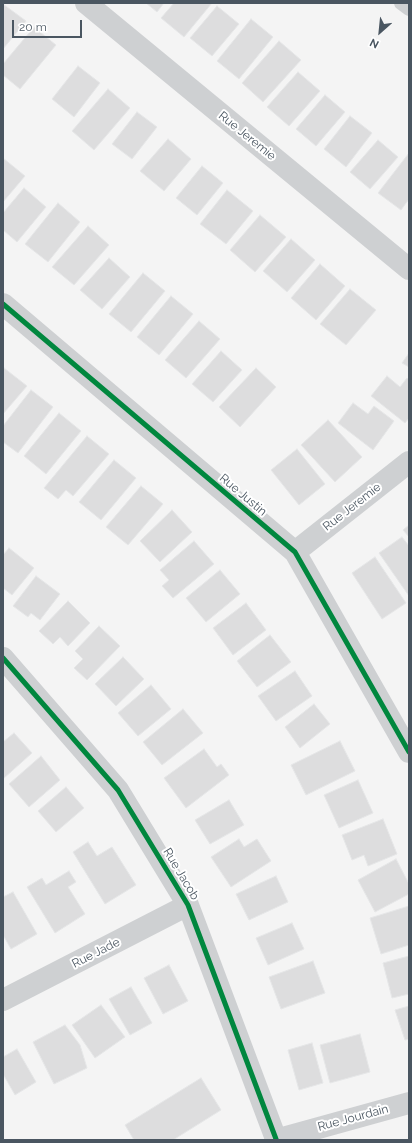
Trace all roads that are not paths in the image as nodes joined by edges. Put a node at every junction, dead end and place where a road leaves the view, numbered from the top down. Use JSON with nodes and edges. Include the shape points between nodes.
{"nodes":[{"id":1,"x":86,"y":3,"type":"edge"},
{"id":2,"x":401,"y":3,"type":"edge"},
{"id":3,"x":409,"y":9,"type":"edge"},
{"id":4,"x":409,"y":269,"type":"edge"},
{"id":5,"x":3,"y":304,"type":"edge"},
{"id":6,"x":409,"y":462,"type":"edge"},
{"id":7,"x":295,"y":552,"type":"junction"},
{"id":8,"x":3,"y":658,"type":"edge"},
{"id":9,"x":409,"y":752,"type":"edge"},
{"id":10,"x":188,"y":905,"type":"junction"},
{"id":11,"x":3,"y":1000,"type":"edge"},
{"id":12,"x":409,"y":1103,"type":"edge"},
{"id":13,"x":276,"y":1140,"type":"edge"}],
"edges":[{"from":1,"to":4,"type":"street","name":"Rue Jeremie"},
{"from":2,"to":3,"type":"lane"},
{"from":5,"to":7,"type":"street","name":"Rue Justin"},
{"from":6,"to":7,"type":"street","name":"Rue Jeremie"},
{"from":7,"to":9,"type":"street","name":"Rue Justin"},
{"from":8,"to":10,"type":"street","name":"Rue Jacob","via":[[118,790]]},
{"from":10,"to":11,"type":"street","name":"Rue Jade"},
{"from":10,"to":13,"type":"street","name":"Rue Jacob"},
{"from":12,"to":13,"type":"street","name":"Rue Jourdain"}]}
